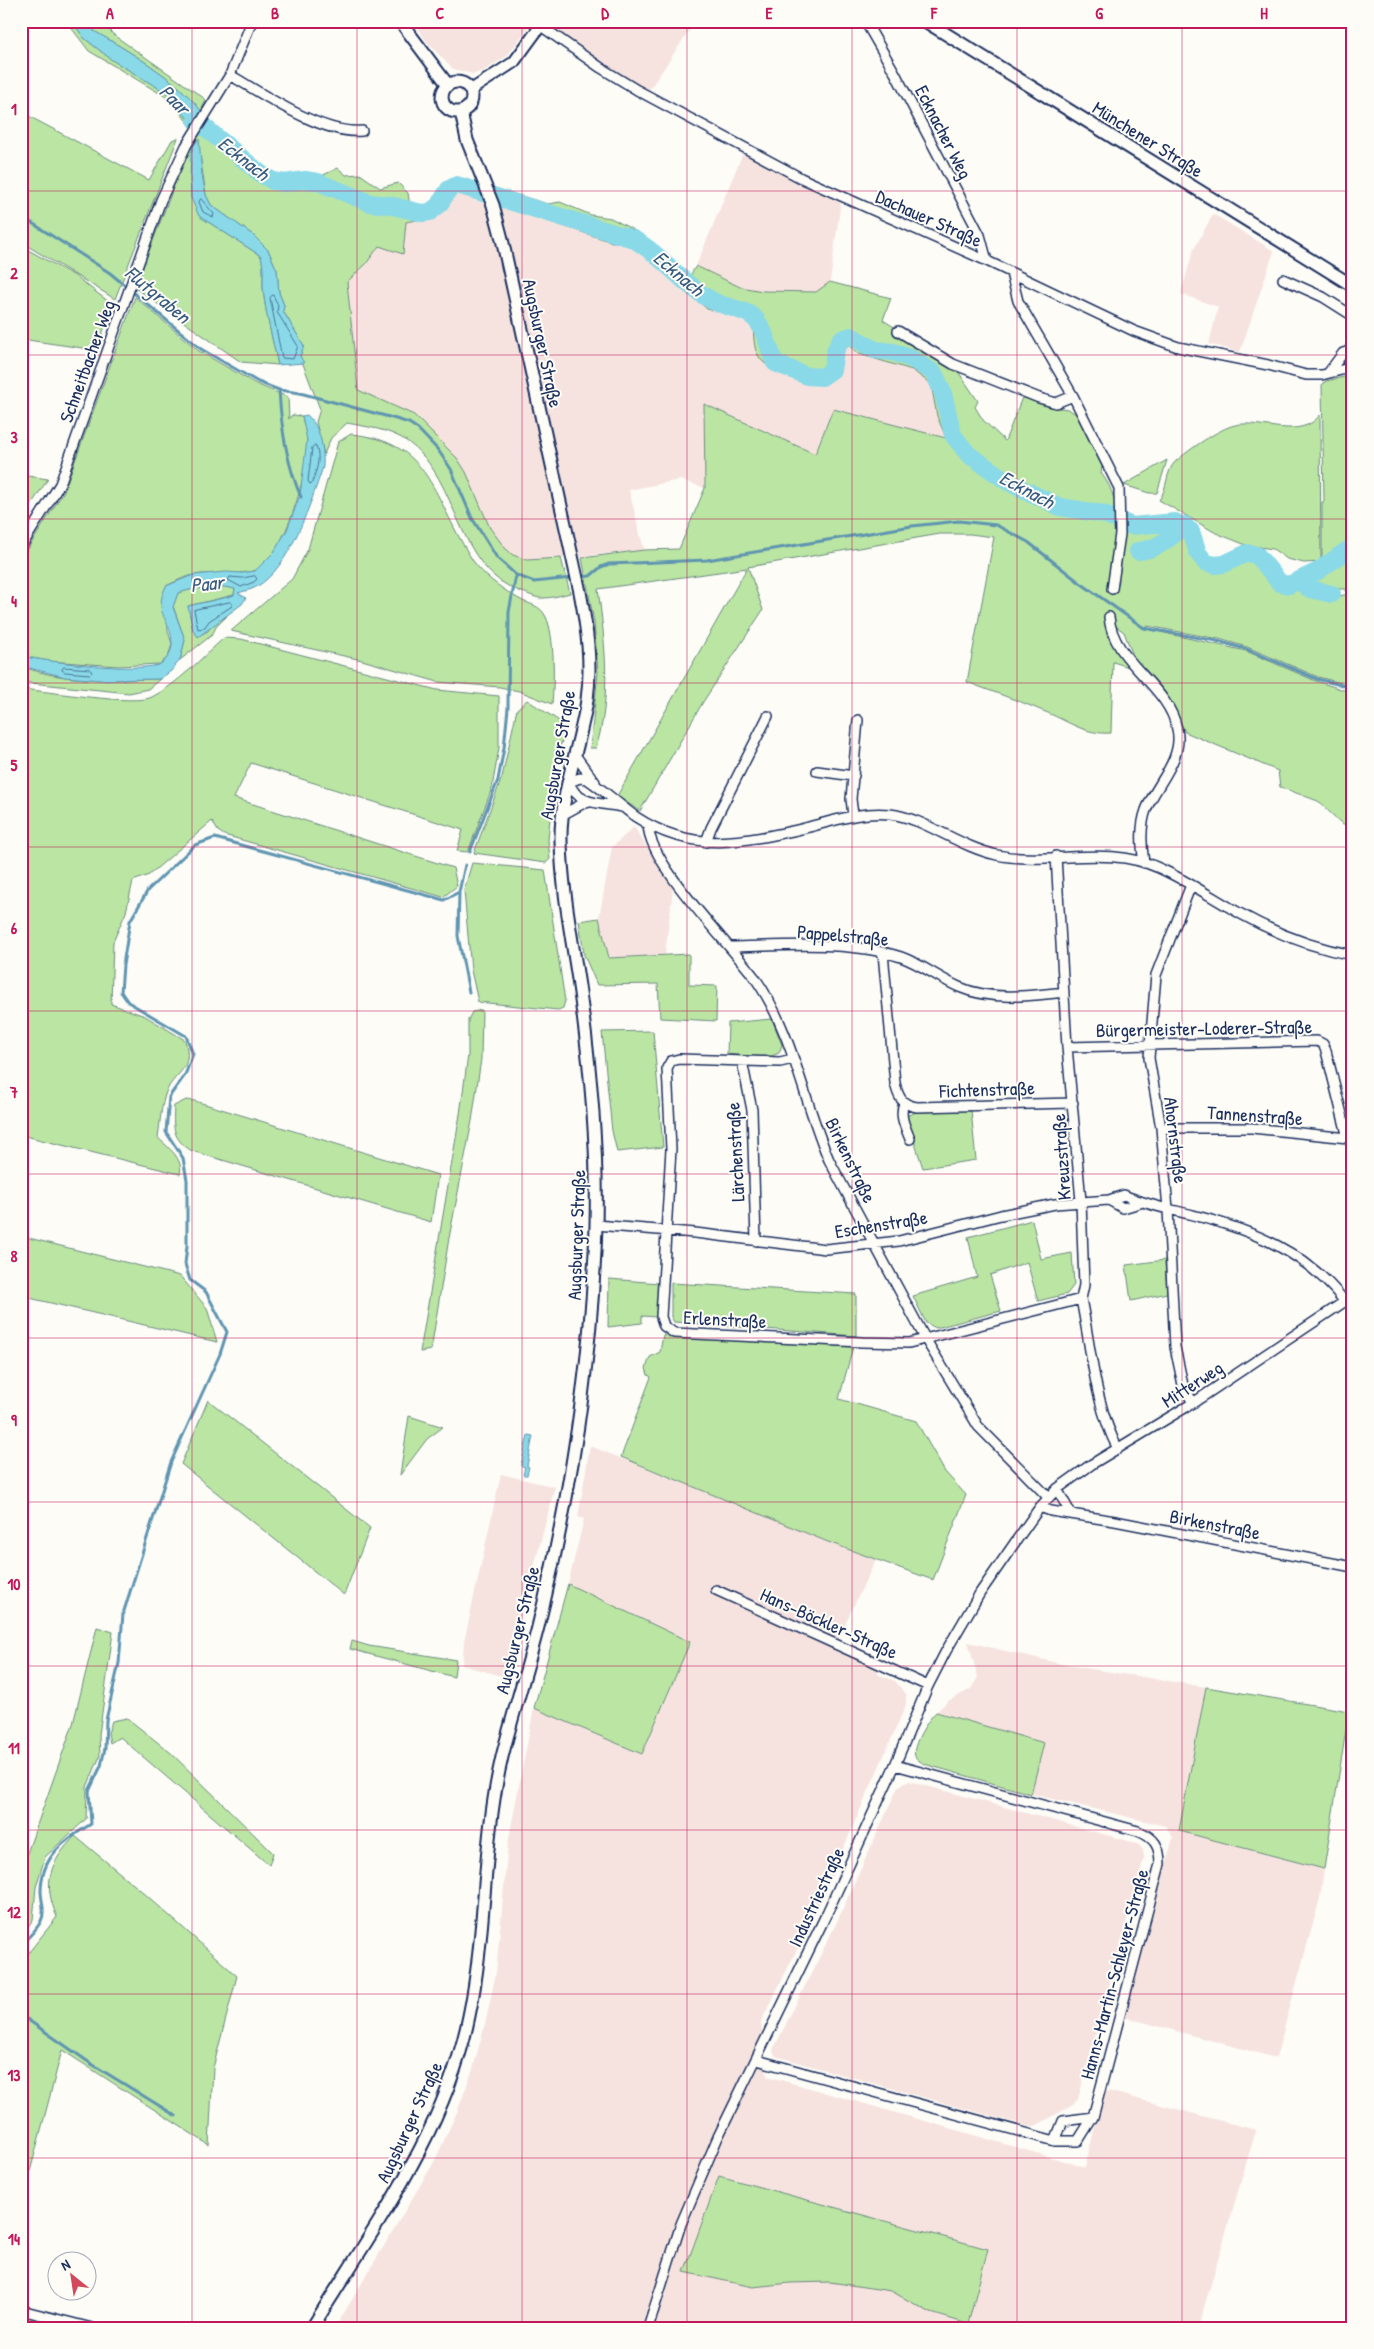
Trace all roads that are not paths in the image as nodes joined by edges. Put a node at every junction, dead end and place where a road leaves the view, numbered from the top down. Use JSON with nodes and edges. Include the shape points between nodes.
{"nodes":[{"id":1,"x":252,"y":21,"type":"edge"},
{"id":2,"x":400,"y":21,"type":"edge"},
{"id":3,"x":865,"y":21,"type":"edge"},
{"id":4,"x":925,"y":21,"type":"edge"},
{"id":5,"x":542,"y":24,"type":"edge"},
{"id":6,"x":230,"y":75,"type":"junction"},
{"id":7,"x":448,"y":85,"type":"junction"},
{"id":8,"x":471,"y":90,"type":"junction"},
{"id":9,"x":461,"y":112,"type":"junction"},
{"id":10,"x":362,"y":131,"type":"dead end"},
{"id":11,"x":987,"y":261,"type":"junction"},
{"id":12,"x":1011,"y":273,"type":"junction"},
{"id":13,"x":1283,"y":279,"type":"dead end"},
{"id":14,"x":1353,"y":286,"type":"edge"},
{"id":15,"x":1353,"y":316,"type":"edge"},
{"id":16,"x":898,"y":331,"type":"dead end"},
{"id":17,"x":1353,"y":341,"type":"edge"},
{"id":18,"x":1351,"y":352,"type":"edge"},
{"id":19,"x":1353,"y":367,"type":"edge"},
{"id":20,"x":1329,"y":372,"type":"junction"},
{"id":21,"x":1073,"y":396,"type":"junction"},
{"id":22,"x":21,"y":547,"type":"edge"},
{"id":23,"x":1112,"y":589,"type":"dead end"},
{"id":24,"x":1109,"y":617,"type":"dead end"},
{"id":25,"x":768,"y":716,"type":"dead end"},
{"id":26,"x":858,"y":720,"type":"dead end"},
{"id":27,"x":575,"y":756,"type":"junction"},
{"id":28,"x":817,"y":771,"type":"dead end"},
{"id":29,"x":854,"y":776,"type":"junction"},
{"id":30,"x":569,"y":782,"type":"junction"},
{"id":31,"x":598,"y":786,"type":"junction"},
{"id":32,"x":590,"y":802,"type":"junction"},
{"id":33,"x":622,"y":807,"type":"junction"},
{"id":34,"x":562,"y":815,"type":"junction"},
{"id":35,"x":853,"y":815,"type":"junction"},
{"id":36,"x":648,"y":824,"type":"junction"},
{"id":37,"x":706,"y":842,"type":"junction"},
{"id":38,"x":1056,"y":856,"type":"junction"},
{"id":39,"x":1144,"y":863,"type":"junction"},
{"id":40,"x":1191,"y":885,"type":"junction"},
{"id":41,"x":730,"y":947,"type":"junction"},
{"id":42,"x":883,"y":953,"type":"junction"},
{"id":43,"x":1353,"y":955,"type":"edge"},
{"id":44,"x":1064,"y":992,"type":"junction"},
{"id":45,"x":1150,"y":1045,"type":"junction"},
{"id":46,"x":1067,"y":1047,"type":"junction"},
{"id":47,"x":793,"y":1059,"type":"junction"},
{"id":48,"x":742,"y":1062,"type":"junction"},
{"id":49,"x":904,"y":1103,"type":"junction"},
{"id":50,"x":1073,"y":1103,"type":"junction"},
{"id":51,"x":1161,"y":1128,"type":"junction"},
{"id":52,"x":910,"y":1138,"type":"dead end"},
{"id":53,"x":1348,"y":1138,"type":"junction"},
{"id":54,"x":1353,"y":1147,"type":"edge"},
{"id":55,"x":1081,"y":1201,"type":"junction"},
{"id":56,"x":1168,"y":1208,"type":"junction"},
{"id":57,"x":596,"y":1225,"type":"junction"},
{"id":58,"x":667,"y":1231,"type":"junction"},
{"id":59,"x":756,"y":1241,"type":"junction"},
{"id":60,"x":875,"y":1245,"type":"junction"},
{"id":61,"x":1349,"y":1299,"type":"edge"},
{"id":62,"x":1080,"y":1300,"type":"junction"},
{"id":63,"x":926,"y":1340,"type":"junction"},
{"id":64,"x":1192,"y":1403,"type":"junction"},
{"id":65,"x":1118,"y":1449,"type":"junction"},
{"id":66,"x":1057,"y":1489,"type":"junction"},
{"id":67,"x":1048,"y":1497,"type":"junction"},
{"id":68,"x":1040,"y":1507,"type":"junction"},
{"id":69,"x":1071,"y":1514,"type":"junction"},
{"id":70,"x":1353,"y":1568,"type":"edge"},
{"id":71,"x":716,"y":1590,"type":"dead end"},
{"id":72,"x":928,"y":1686,"type":"junction"},
{"id":73,"x":895,"y":1765,"type":"junction"},
{"id":74,"x":757,"y":2060,"type":"junction"},
{"id":75,"x":1092,"y":2117,"type":"junction"},
{"id":76,"x":1054,"y":2141,"type":"junction"},
{"id":77,"x":21,"y":2310,"type":"edge"},
{"id":78,"x":92,"y":2328,"type":"edge"},
{"id":79,"x":312,"y":2328,"type":"edge"},
{"id":80,"x":648,"y":2328,"type":"edge"}],
"edges":[{"from":1,"to":6,"type":"street","name":"Schneitbacher Weg"},
{"from":2,"to":7,"type":"main road"},
{"from":3,"to":11,"type":"street","name":"Ecknacher Weg","via":[[980,235]]},
{"from":4,"to":14,"type":"main road","name":"Münchener Straße"},
{"from":5,"to":8,"type":"street","via":[[514,62]]},
{"from":5,"to":11,"type":"street","name":"Dachauer Straße","via":[[637,90],[785,170]]},
{"from":6,"to":10,"type":"street","via":[[322,125],[344,132]]},
{"from":6,"to":22,"type":"street","name":"Schneitbacher Weg","via":[[186,146],[161,200],[60,484]]},
{"from":7,"to":8,"type":"main road","via":[[463,83]]},
{"from":7,"to":9,"type":"main road","via":[[443,92],[443,103],[451,111]]},
{"from":8,"to":9,"type":"main road","via":[[472,102]]},
{"from":9,"to":27,"type":"main road","name":"Augsburger Straße","via":[[467,140],[493,205],[580,592],[589,674]]},
{"from":11,"to":12,"type":"street","name":"Dachauer Straße"},
{"from":12,"to":20,"type":"street","name":"Dachauer Straße","via":[[1155,340],[1306,375]]},
{"from":12,"to":21,"type":"street","via":[[1018,301]]},
{"from":13,"to":15,"type":"street","via":[[1323,297]]},
{"from":16,"to":21,"type":"street","via":[[953,364],[1048,401],[1063,402]]},
{"from":17,"to":18,"type":"street"},
{"from":18,"to":20,"type":"street","via":[[1343,353]]},
{"from":19,"to":20,"type":"street","name":"Dachauer Straße"},
{"from":21,"to":23,"type":"street","via":[[1119,488],[1120,534]]},
{"from":24,"to":39,"type":"street","via":[[1112,633],[1122,650],[1166,702],[1179,738],[1178,749],[1143,820],[1141,843]]},
{"from":25,"to":37,"type":"street"},
{"from":26,"to":29,"type":"street"},
{"from":27,"to":30,"type":"main road","name":"Augsburger Straße"},
{"from":27,"to":31,"type":"street"},
{"from":28,"to":29,"type":"street"},
{"from":29,"to":35,"type":"street"},
{"from":30,"to":31,"type":"street","via":[[580,778]]},
{"from":30,"to":32,"type":"street","via":[[576,794]]},
{"from":30,"to":34,"type":"main road","name":"Augsburger Straße"},
{"from":31,"to":33,"type":"street"},
{"from":32,"to":33,"type":"street"},
{"from":32,"to":34,"type":"street"},
{"from":33,"to":36,"type":"street"},
{"from":34,"to":57,"type":"main road","name":"Augsburger Straße","via":[[561,848],[596,1134]]},
{"from":35,"to":37,"type":"street","via":[[763,838]]},
{"from":35,"to":38,"type":"street","via":[[875,813],[905,817],[965,845],[997,855],[1024,858]]},
{"from":36,"to":37,"type":"street","via":[[673,836]]},
{"from":36,"to":41,"type":"street","name":"Birkenstraße","via":[[648,834],[664,863]]},
{"from":38,"to":39,"type":"street","via":[[1111,856]]},
{"from":38,"to":44,"type":"street","name":"Kreuzstraße"},
{"from":39,"to":40,"type":"street"},
{"from":40,"to":43,"type":"street","via":[[1264,926],[1297,940]]},
{"from":40,"to":45,"type":"street","name":"Ahornstraße","via":[[1156,975]]},
{"from":41,"to":42,"type":"street","name":"Pappelstraße","via":[[825,947]]},
{"from":41,"to":47,"type":"street","name":"Birkenstraße","via":[[772,1006]]},
{"from":42,"to":44,"type":"street","name":"Pappelstraße","via":[[977,993],[1000,996]]},
{"from":42,"to":49,"type":"street","via":[[895,1083]]},
{"from":44,"to":46,"type":"street","name":"Kreuzstraße"},
{"from":45,"to":46,"type":"street","name":"Bürgermeister-Loderer-Straße"},
{"from":45,"to":51,"type":"street","name":"Ahornstraße","via":[[1149,1058]]},
{"from":45,"to":53,"type":"street","name":"Bürgermeister-Loderer-Straße","via":[[1317,1041],[1326,1051]]},
{"from":46,"to":50,"type":"street","name":"Kreuzstraße"},
{"from":47,"to":48,"type":"street","name":"Erlenstraße"},
{"from":47,"to":60,"type":"street","name":"Birkenstraße","via":[[829,1160]]},
{"from":48,"to":58,"type":"street","name":"Erlenstraße","via":[[679,1059],[671,1061],[667,1068],[671,1149]]},
{"from":48,"to":59,"type":"street","name":"Lärchenstraße","via":[[752,1110]]},
{"from":49,"to":50,"type":"street","name":"Fichtenstraße","via":[[917,1107]]},
{"from":49,"to":52,"type":"street","via":[[902,1120]]},
{"from":50,"to":55,"type":"street","name":"Kreuzstraße"},
{"from":51,"to":53,"type":"street","name":"Tannenstraße","via":[[1252,1128]]},
{"from":51,"to":56,"type":"street","name":"Ahornstraße"},
{"from":53,"to":54,"type":"street","name":"Bürgermeister-Loderer-Straße"},
{"from":55,"to":56,"type":"street","name":"Eschenstraße","via":[[1109,1200],[1124,1195],[1140,1203]]},
{"from":55,"to":60,"type":"street","name":"Eschenstraße","via":[[1001,1215]]},
{"from":55,"to":62,"type":"street","name":"Kreuzstraße","via":[[1084,1285]]},
{"from":56,"to":61,"type":"street","name":"Eschenstraße","via":[[1266,1239],[1305,1261]]},
{"from":56,"to":64,"type":"street","name":"Ahornstraße","via":[[1175,1347],[1183,1386]]},
{"from":57,"to":58,"type":"street","name":"Eschenstraße"},
{"from":57,"to":79,"type":"main road","name":"Augsburger Straße","via":[[591,1316],[580,1407],[540,1617],[496,1793],[469,2019],[439,2108],[417,2155]]},
{"from":58,"to":59,"type":"street","name":"Eschenstraße"},
{"from":58,"to":63,"type":"street","name":"Erlenstraße","via":[[661,1317],[664,1326],[674,1332],[862,1342]]},
{"from":59,"to":60,"type":"street","name":"Eschenstraße","via":[[826,1249]]},
{"from":60,"to":63,"type":"street","name":"Birkenstraße"},
{"from":61,"to":64,"type":"street","name":"Mitterweg"},
{"from":62,"to":63,"type":"street","name":"Erlenstraße"},
{"from":62,"to":65,"type":"street","name":"Kreuzstraße","via":[[1100,1400],[1109,1432]]},
{"from":63,"to":67,"type":"street","name":"Birkenstraße","via":[[978,1426]]},
{"from":64,"to":65,"type":"street","name":"Mitterweg"},
{"from":65,"to":66,"type":"street","name":"Mitterweg"},
{"from":66,"to":67,"type":"street","name":"Mitterweg"},
{"from":66,"to":69,"type":"street"},
{"from":67,"to":68,"type":"street","name":"Industriestraße"},
{"from":68,"to":69,"type":"street","name":"Birkenstraße"},
{"from":68,"to":72,"type":"street","name":"Industriestraße","via":[[980,1593]]},
{"from":69,"to":70,"type":"street","name":"Birkenstraße"},
{"from":71,"to":72,"type":"street","name":"Hans-Böckler-Straße"},
{"from":72,"to":73,"type":"street","name":"Industriestraße"},
{"from":73,"to":74,"type":"street","name":"Industriestraße"},
{"from":73,"to":75,"type":"street","name":"Hanns-Martin-Schleyer-Straße","via":[[1138,1832],[1150,1836],[1160,1851],[1160,1864]]},
{"from":74,"to":76,"type":"street","name":"Hanns-Martin-Schleyer-Straße"},
{"from":74,"to":80,"type":"street","name":"Industriestraße","via":[[718,2137],[682,2224]]},
{"from":75,"to":76,"type":"street","via":[[1063,2121]]},
{"from":75,"to":76,"type":"street","name":"Hanns-Martin-Schleyer-Straße","via":[[1078,2141]]},
{"from":77,"to":78,"type":"street"}]}
